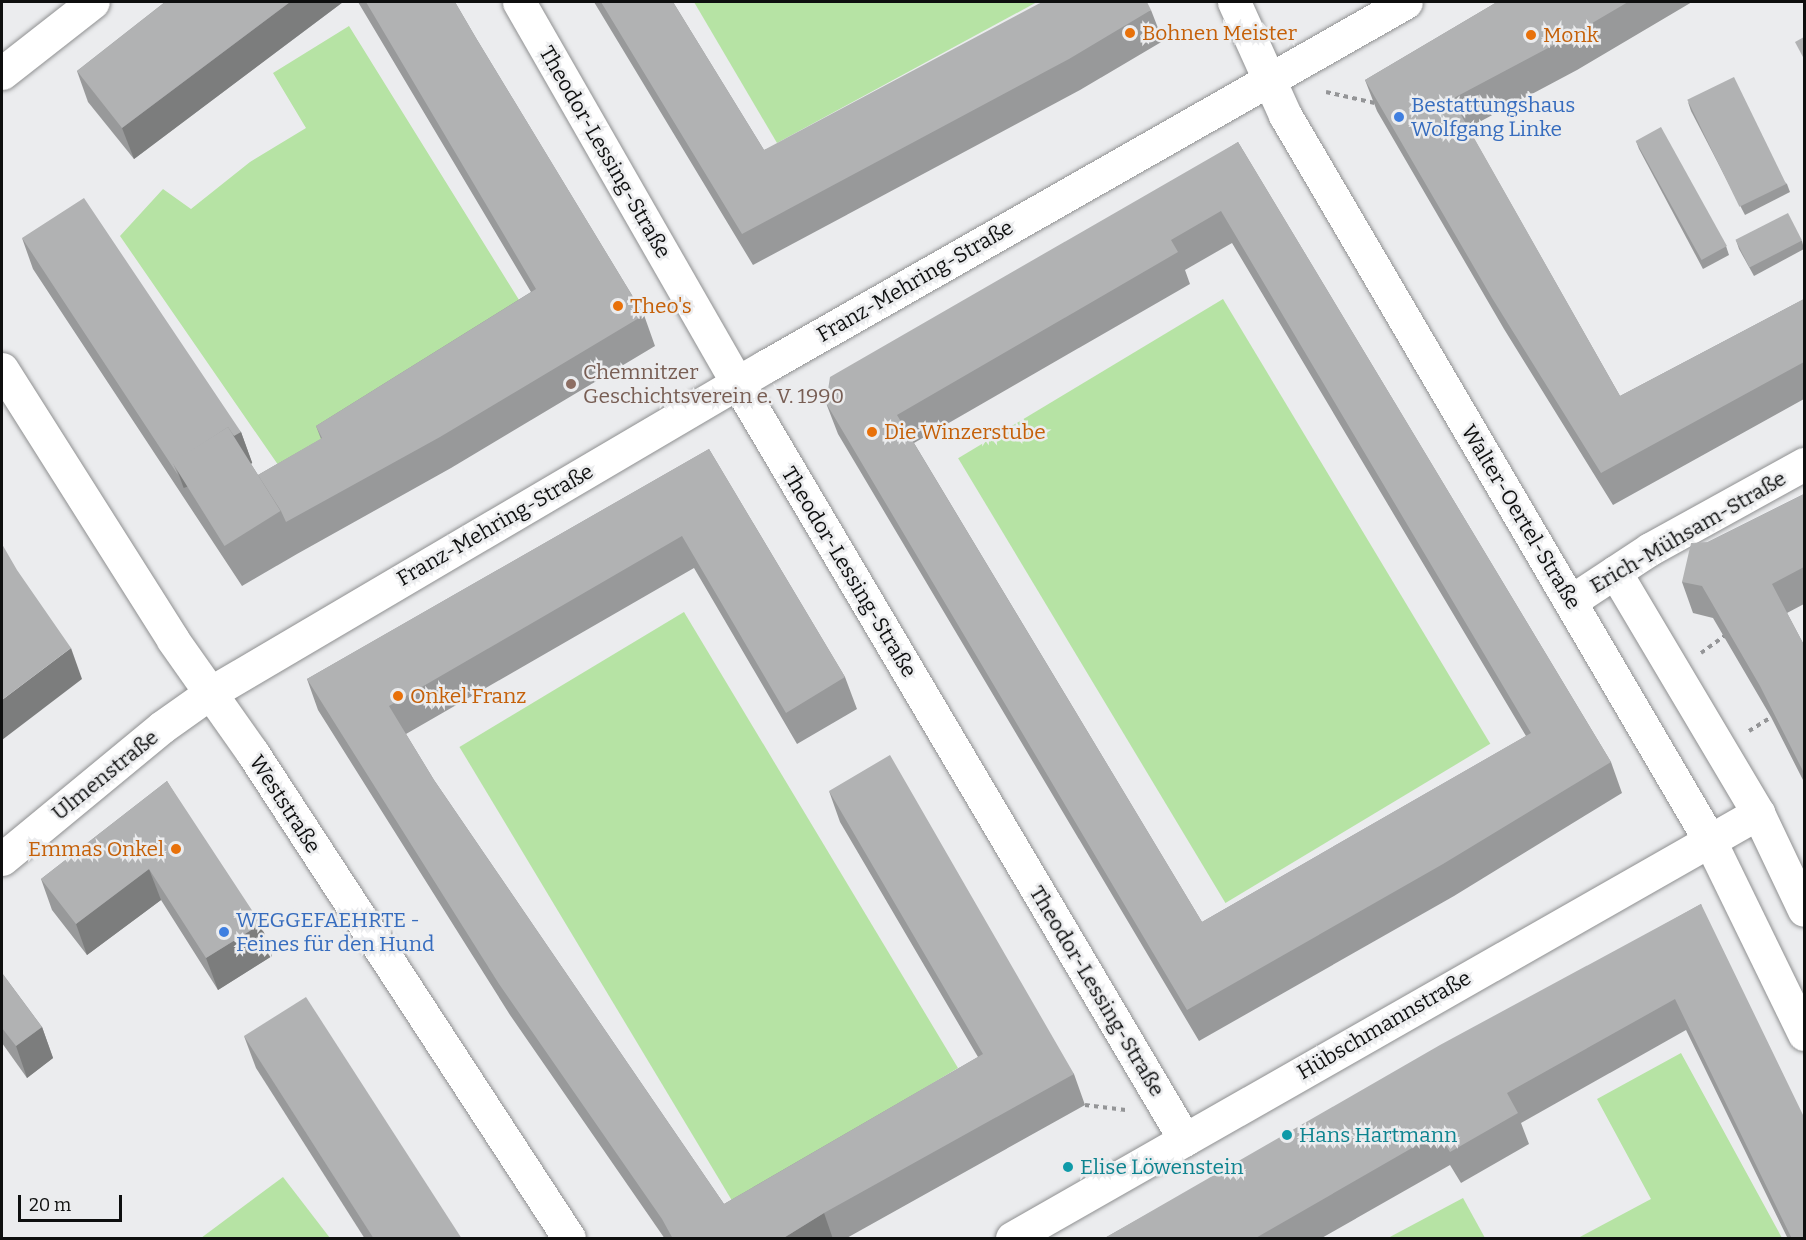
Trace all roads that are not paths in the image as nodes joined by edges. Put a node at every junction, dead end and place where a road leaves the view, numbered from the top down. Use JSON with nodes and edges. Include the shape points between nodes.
{"nodes":[{"id":1,"x":93,"y":2,"type":"edge"},
{"id":2,"x":519,"y":2,"type":"edge"},
{"id":3,"x":1234,"y":2,"type":"edge"},
{"id":4,"x":1406,"y":2,"type":"edge"},
{"id":5,"x":2,"y":73,"type":"edge"},
{"id":6,"x":1270,"y":78,"type":"junction"},
{"id":7,"x":2,"y":369,"type":"edge"},
{"id":8,"x":737,"y":382,"type":"junction"},
{"id":9,"x":1804,"y":464,"type":"edge"},
{"id":10,"x":1615,"y":572,"type":"junction"},
{"id":11,"x":1571,"y":601,"type":"junction"},
{"id":12,"x":210,"y":693,"type":"junction"},
{"id":13,"x":1758,"y":813,"type":"junction"},
{"id":14,"x":1709,"y":839,"type":"junction"},
{"id":15,"x":2,"y":859,"type":"edge"},
{"id":16,"x":1804,"y":910,"type":"edge"},
{"id":17,"x":1804,"y":1034,"type":"edge"},
{"id":18,"x":1185,"y":1140,"type":"junction"},
{"id":19,"x":569,"y":1239,"type":"edge"},
{"id":20,"x":1011,"y":1239,"type":"edge"}],
"edges":[{"from":1,"to":5,"type":"street"},
{"from":2,"to":8,"type":"street","name":"Theodor-Lessing-Straße"},
{"from":3,"to":6,"type":"street","name":"Walter-Oertel-Straße"},
{"from":4,"to":6,"type":"street","name":"Franz-Mehring-Straße"},
{"from":6,"to":8,"type":"street","name":"Franz-Mehring-Straße"},
{"from":6,"to":11,"type":"street","name":"Walter-Oertel-Straße","via":[[1285,115]]},
{"from":7,"to":12,"type":"street","name":"Weststraße"},
{"from":8,"to":12,"type":"street","name":"Franz-Mehring-Straße"},
{"from":8,"to":18,"type":"street","name":"Theodor-Lessing-Straße"},
{"from":9,"to":10,"type":"street","name":"Erich-Mühsam-Straße"},
{"from":10,"to":11,"type":"street","name":"Erich-Mühsam-Straße"},
{"from":10,"to":13,"type":"street"},
{"from":11,"to":14,"type":"street","name":"Walter-Oertel-Straße"},
{"from":12,"to":15,"type":"street","name":"Ulmenstraße","via":[[162,727]]},
{"from":12,"to":19,"type":"street","name":"Weststraße"},
{"from":13,"to":14,"type":"street","name":"Hübschmannstraße"},
{"from":13,"to":16,"type":"street"},
{"from":14,"to":17,"type":"street","name":"Walter-Oertel-Straße"},
{"from":14,"to":18,"type":"street","name":"Hübschmannstraße"},
{"from":18,"to":20,"type":"street","name":"Hübschmannstraße"}]}
